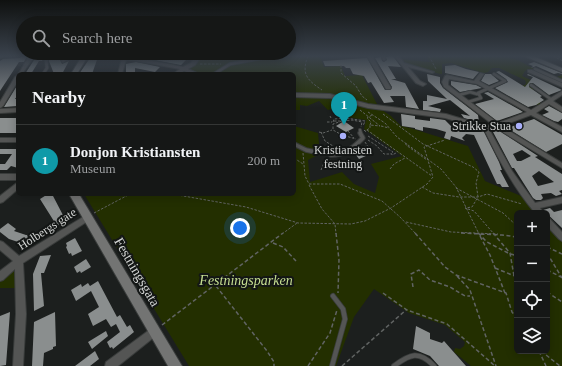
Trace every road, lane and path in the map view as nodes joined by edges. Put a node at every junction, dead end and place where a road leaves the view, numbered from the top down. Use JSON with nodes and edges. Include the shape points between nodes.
{"nodes":[{"id":1,"x":306,"y":73,"type":"edge"},
{"id":2,"x":341,"y":73,"type":"edge"},
{"id":3,"x":379,"y":73,"type":"edge"},
{"id":4,"x":411,"y":73,"type":"edge"},
{"id":5,"x":538,"y":73,"type":"edge"},
{"id":6,"x":540,"y":73,"type":"edge"},
{"id":7,"x":482,"y":74,"type":"dead end"},
{"id":8,"x":494,"y":74,"type":"dead end"},
{"id":9,"x":16,"y":80,"type":"edge"},
{"id":10,"x":562,"y":81,"type":"edge"},
{"id":11,"x":476,"y":82,"type":"junction"},
{"id":12,"x":423,"y":84,"type":"dead end"},
{"id":13,"x":531,"y":85,"type":"dead end"},
{"id":14,"x":562,"y":85,"type":"edge"},
{"id":15,"x":388,"y":88,"type":"dead end"},
{"id":16,"x":490,"y":88,"type":"junction"},
{"id":17,"x":322,"y":91,"type":"dead end"},
{"id":18,"x":562,"y":93,"type":"edge"},
{"id":19,"x":478,"y":94,"type":"junction"},
{"id":20,"x":296,"y":95,"type":"edge"},
{"id":21,"x":459,"y":96,"type":"junction"},
{"id":22,"x":551,"y":101,"type":"junction"},
{"id":23,"x":468,"y":102,"type":"junction"},
{"id":24,"x":0,"y":106,"type":"edge"},
{"id":25,"x":377,"y":109,"type":"junction"},
{"id":26,"x":16,"y":110,"type":"edge"},
{"id":27,"x":562,"y":110,"type":"edge"},
{"id":28,"x":0,"y":111,"type":"edge"},
{"id":29,"x":531,"y":113,"type":"junction"},
{"id":30,"x":372,"y":114,"type":"junction"},
{"id":31,"x":330,"y":116,"type":"dead end"},
{"id":32,"x":376,"y":116,"type":"junction"},
{"id":33,"x":332,"y":118,"type":"dead end"},
{"id":34,"x":368,"y":118,"type":"junction"},
{"id":35,"x":334,"y":121,"type":"dead end"},
{"id":36,"x":342,"y":121,"type":"junction"},
{"id":37,"x":327,"y":122,"type":"dead end"},
{"id":38,"x":333,"y":123,"type":"junction"},
{"id":39,"x":370,"y":125,"type":"junction"},
{"id":40,"x":387,"y":125,"type":"junction"},
{"id":41,"x":498,"y":125,"type":"junction"},
{"id":42,"x":380,"y":126,"type":"junction"},
{"id":43,"x":370,"y":128,"type":"junction"},
{"id":44,"x":385,"y":128,"type":"junction"},
{"id":45,"x":389,"y":128,"type":"junction"},
{"id":46,"x":486,"y":128,"type":"junction"},
{"id":47,"x":561,"y":128,"type":"edge"},
{"id":48,"x":333,"y":130,"type":"junction"},
{"id":49,"x":348,"y":131,"type":"dead end"},
{"id":50,"x":361,"y":131,"type":"junction"},
{"id":51,"x":367,"y":131,"type":"junction"},
{"id":52,"x":372,"y":134,"type":"junction"},
{"id":53,"x":354,"y":138,"type":"junction"},
{"id":54,"x":0,"y":140,"type":"edge"},
{"id":55,"x":16,"y":140,"type":"edge"},
{"id":56,"x":362,"y":140,"type":"junction"},
{"id":57,"x":445,"y":140,"type":"dead end"},
{"id":58,"x":406,"y":142,"type":"junction"},
{"id":59,"x":296,"y":145,"type":"edge"},
{"id":60,"x":427,"y":145,"type":"junction"},
{"id":61,"x":369,"y":148,"type":"dead end"},
{"id":62,"x":306,"y":150,"type":"junction"},
{"id":63,"x":320,"y":153,"type":"dead end"},
{"id":64,"x":391,"y":153,"type":"junction"},
{"id":65,"x":396,"y":153,"type":"dead end"},
{"id":66,"x":333,"y":155,"type":"junction"},
{"id":67,"x":406,"y":158,"type":"junction"},
{"id":68,"x":427,"y":158,"type":"junction"},
{"id":69,"x":296,"y":159,"type":"edge"},
{"id":70,"x":428,"y":161,"type":"junction"},
{"id":71,"x":324,"y":163,"type":"junction"},
{"id":72,"x":303,"y":164,"type":"junction"},
{"id":73,"x":342,"y":164,"type":"dead end"},
{"id":74,"x":562,"y":166,"type":"edge"},
{"id":75,"x":390,"y":169,"type":"dead end"},
{"id":76,"x":321,"y":170,"type":"dead end"},
{"id":77,"x":0,"y":177,"type":"edge"},
{"id":78,"x":16,"y":177,"type":"edge"},
{"id":79,"x":433,"y":177,"type":"junction"},
{"id":80,"x":309,"y":184,"type":"junction"},
{"id":81,"x":16,"y":187,"type":"edge"},
{"id":82,"x":422,"y":187,"type":"junction"},
{"id":83,"x":456,"y":187,"type":"junction"},
{"id":84,"x":76,"y":196,"type":"edge"},
{"id":85,"x":126,"y":196,"type":"edge"},
{"id":86,"x":183,"y":196,"type":"edge"},
{"id":87,"x":459,"y":197,"type":"junction"},
{"id":88,"x":478,"y":198,"type":"junction"},
{"id":89,"x":0,"y":200,"type":"edge"},
{"id":90,"x":562,"y":200,"type":"edge"},
{"id":91,"x":533,"y":206,"type":"junction"},
{"id":92,"x":391,"y":208,"type":"junction"},
{"id":93,"x":465,"y":208,"type":"junction"},
{"id":94,"x":537,"y":210,"type":"edge"},
{"id":95,"x":91,"y":215,"type":"junction"},
{"id":96,"x":405,"y":222,"type":"junction"},
{"id":97,"x":298,"y":223,"type":"junction"},
{"id":98,"x":514,"y":223,"type":"edge"},
{"id":99,"x":335,"y":224,"type":"junction"},
{"id":100,"x":550,"y":224,"type":"edge"},
{"id":101,"x":495,"y":234,"type":"junction"},
{"id":102,"x":479,"y":235,"type":"junction"},
{"id":103,"x":514,"y":236,"type":"edge"},
{"id":104,"x":562,"y":237,"type":"edge"},
{"id":105,"x":272,"y":242,"type":"junction"},
{"id":106,"x":0,"y":246,"type":"edge"},
{"id":107,"x":550,"y":248,"type":"edge"},
{"id":108,"x":510,"y":253,"type":"junction"},
{"id":109,"x":562,"y":254,"type":"edge"},
{"id":110,"x":514,"y":255,"type":"edge"},
{"id":111,"x":550,"y":258,"type":"edge"},
{"id":112,"x":19,"y":261,"type":"junction"},
{"id":113,"x":296,"y":261,"type":"dead end"},
{"id":114,"x":495,"y":268,"type":"junction"},
{"id":115,"x":550,"y":272,"type":"edge"},
{"id":116,"x":456,"y":275,"type":"junction"},
{"id":117,"x":514,"y":276,"type":"joint"},
{"id":118,"x":0,"y":277,"type":"edge"},
{"id":119,"x":562,"y":278,"type":"edge"},
{"id":120,"x":215,"y":286,"type":"junction"},
{"id":121,"x":413,"y":287,"type":"dead end"},
{"id":122,"x":383,"y":293,"type":"dead end"},
{"id":123,"x":506,"y":293,"type":"junction"},
{"id":124,"x":550,"y":294,"type":"edge"},
{"id":125,"x":334,"y":296,"type":"dead end"},
{"id":126,"x":471,"y":296,"type":"junction"},
{"id":127,"x":562,"y":302,"type":"edge"},
{"id":128,"x":407,"y":310,"type":"junction"},
{"id":129,"x":514,"y":314,"type":"edge"},
{"id":130,"x":158,"y":328,"type":"junction"},
{"id":131,"x":541,"y":354,"type":"edge"},
{"id":132,"x":544,"y":354,"type":"edge"},
{"id":133,"x":18,"y":366,"type":"edge"},
{"id":134,"x":110,"y":366,"type":"edge"},
{"id":135,"x":175,"y":366,"type":"edge"},
{"id":136,"x":274,"y":366,"type":"edge"},
{"id":137,"x":332,"y":366,"type":"edge"},
{"id":138,"x":342,"y":366,"type":"edge"},
{"id":139,"x":394,"y":366,"type":"edge"},
{"id":140,"x":434,"y":366,"type":"edge"},
{"id":141,"x":496,"y":366,"type":"edge"},
{"id":142,"x":546,"y":366,"type":"edge"},
{"id":143,"x":560,"y":366,"type":"edge"}],
"edges":[{"from":1,"to":17,"type":"path","via":[[309,82]]},
{"from":2,"to":25,"type":"path","via":[[356,86],[361,96]]},
{"from":3,"to":15,"type":"street"},
{"from":4,"to":12,"type":"street"},
{"from":5,"to":14,"type":"street"},
{"from":6,"to":10,"type":"lane"},
{"from":7,"to":11,"type":"street"},
{"from":8,"to":16,"type":"lane","via":[[505,81]]},
{"from":9,"to":24,"type":"street"},
{"from":11,"to":16,"type":"street"},
{"from":11,"to":21,"type":"street","via":[[448,76],[446,86]]},
{"from":13,"to":22,"type":"lane"},
{"from":16,"to":19,"type":"lane"},
{"from":16,"to":29,"type":"street"},
{"from":18,"to":22,"type":"street"},
{"from":19,"to":21,"type":"lane","via":[[470,92]]},
{"from":19,"to":23,"type":"lane","via":[[481,98]]},
{"from":20,"to":25,"type":"street","via":[[330,96]]},
{"from":21,"to":23,"type":"street"},
{"from":22,"to":27,"type":"street"},
{"from":22,"to":29,"type":"street"},
{"from":23,"to":41,"type":"street"},
{"from":25,"to":32,"type":"path"},
{"from":25,"to":46,"type":"street","via":[[446,116]]},
{"from":25,"to":60,"type":"path"},
{"from":26,"to":28,"type":"street"},
{"from":29,"to":41,"type":"street"},
{"from":29,"to":47,"type":"street"},
{"from":30,"to":32,"type":"path"},
{"from":30,"to":34,"type":"path"},
{"from":30,"to":34,"type":"path","via":[[359,108]]},
{"from":31,"to":33,"type":"path"},
{"from":32,"to":40,"type":"path"},
{"from":34,"to":39,"type":"path"},
{"from":34,"to":42,"type":"path"},
{"from":35,"to":36,"type":"path"},
{"from":36,"to":38,"type":"path"},
{"from":36,"to":50,"type":"path","via":[[362,122]]},
{"from":37,"to":38,"type":"path"},
{"from":38,"to":48,"type":"path"},
{"from":38,"to":50,"type":"path","via":[[334,119],[338,118],[365,121]]},
{"from":39,"to":42,"type":"path"},
{"from":39,"to":43,"type":"path"},
{"from":40,"to":44,"type":"path"},
{"from":40,"to":45,"type":"path"},
{"from":41,"to":46,"type":"street"},
{"from":41,"to":74,"type":"street"},
{"from":42,"to":44,"type":"path"},
{"from":43,"to":51,"type":"path"},
{"from":43,"to":52,"type":"path"},
{"from":44,"to":45,"type":"path"},
{"from":45,"to":58,"type":"path"},
{"from":46,"to":91,"type":"street","via":[[516,185]]},
{"from":48,"to":53,"type":"path"},
{"from":48,"to":66,"type":"path","via":[[320,132],[325,141],[333,146]]},
{"from":49,"to":53,"type":"path"},
{"from":50,"to":51,"type":"path","bridge":true},
{"from":50,"to":51,"type":"path"},
{"from":50,"to":56,"type":"lane"},
{"from":51,"to":52,"type":"path"},
{"from":51,"to":64,"type":"path","via":[[366,135],[393,152]]},
{"from":52,"to":67,"type":"path"},
{"from":53,"to":56,"type":"path"},
{"from":54,"to":55,"type":"street"},
{"from":56,"to":61,"type":"path"},
{"from":56,"to":64,"type":"path","via":[[377,146],[384,154]]},
{"from":56,"to":66,"type":"lane","via":[[351,150]]},
{"from":57,"to":60,"type":"path"},
{"from":58,"to":68,"type":"path"},
{"from":58,"to":70,"type":"path","via":[[406,145]]},
{"from":59,"to":62,"type":"lane"},
{"from":60,"to":68,"type":"path","via":[[424,147]]},
{"from":60,"to":88,"type":"path","via":[[479,172],[476,182]]},
{"from":62,"to":63,"type":"lane"},
{"from":62,"to":72,"type":"path","via":[[302,156]]},
{"from":64,"to":65,"type":"path"},
{"from":66,"to":71,"type":"path","via":[[333,159]]},
{"from":67,"to":75,"type":"path"},
{"from":67,"to":79,"type":"path"},
{"from":68,"to":70,"type":"path"},
{"from":68,"to":83,"type":"path","via":[[441,169]]},
{"from":69,"to":72,"type":"path"},
{"from":70,"to":79,"type":"path"},
{"from":71,"to":73,"type":"path","via":[[328,168]]},
{"from":71,"to":76,"type":"path"},
{"from":72,"to":80,"type":"path","via":[[306,181]]},
{"from":77,"to":78,"type":"street"},
{"from":79,"to":82,"type":"path"},
{"from":80,"to":92,"type":"path","via":[[340,184],[378,199]]},
{"from":80,"to":99,"type":"path","via":[[317,202]]},
{"from":81,"to":89,"type":"street"},
{"from":82,"to":87,"type":"path","via":[[433,193]]},
{"from":82,"to":92,"type":"path"},
{"from":83,"to":87,"type":"path"},
{"from":83,"to":88,"type":"path"},
{"from":84,"to":95,"type":"main road","name":"Festningsgata"},
{"from":85,"to":95,"type":"path"},
{"from":86,"to":97,"type":"path","via":[[246,207]]},
{"from":87,"to":88,"type":"path"},
{"from":87,"to":93,"type":"path"},
{"from":88,"to":91,"type":"path","via":[[487,194]]},
{"from":88,"to":93,"type":"path","via":[[472,207]]},
{"from":88,"to":98,"type":"path"},
{"from":90,"to":91,"type":"street"},
{"from":91,"to":94,"type":"street"},
{"from":92,"to":96,"type":"path"},
{"from":92,"to":99,"type":"path","via":[[364,221]]},
{"from":93,"to":101,"type":"path","via":[[474,212]]},
{"from":93,"to":102,"type":"path"},
{"from":95,"to":112,"type":"street","name":"Holbergs gate"},
{"from":95,"to":130,"type":"main road","name":"Festningsgata"},
{"from":96,"to":102,"type":"path","via":[[456,233]]},
{"from":96,"to":116,"type":"path","via":[[445,267]]},
{"from":97,"to":99,"type":"path"},
{"from":97,"to":105,"type":"path"},
{"from":100,"to":104,"type":"street"},
{"from":101,"to":102,"type":"path"},
{"from":101,"to":103,"type":"path"},
{"from":101,"to":108,"type":"path"},
{"from":102,"to":108,"type":"path","via":[[486,242]]},
{"from":102,"to":114,"type":"path"},
{"from":105,"to":113,"type":"path","via":[[283,247]]},
{"from":105,"to":120,"type":"path"},
{"from":106,"to":112,"type":"street"},
{"from":107,"to":109,"type":"path"},
{"from":108,"to":110,"type":"path"},
{"from":108,"to":117,"type":"path"},
{"from":111,"to":119,"type":"path"},
{"from":112,"to":118,"type":"street","name":"Holbergs gate"},
{"from":112,"to":133,"type":"street","via":[[22,319]]},
{"from":114,"to":117,"type":"path"},
{"from":114,"to":123,"type":"path"},
{"from":115,"to":119,"type":"path"},
{"from":116,"to":123,"type":"path"},
{"from":116,"to":126,"type":"path","via":[[470,290]]},
{"from":120,"to":130,"type":"path"},
{"from":120,"to":136,"type":"path","via":[[267,351]]},
{"from":121,"to":126,"type":"path","via":[[411,274],[419,270],[430,280],[465,296]]},
{"from":122,"to":128,"type":"path"},
{"from":123,"to":129,"type":"path"},
{"from":124,"to":127,"type":"path"},
{"from":125,"to":137,"type":"lane","via":[[345,311],[347,319]]},
{"from":126,"to":141,"type":"path"},
{"from":128,"to":138,"type":"path"},
{"from":128,"to":141,"type":"path","via":[[447,324]]},
{"from":130,"to":134,"type":"street"},
{"from":130,"to":135,"type":"main road","name":"Festningsgata"},
{"from":131,"to":142,"type":"path"},
{"from":132,"to":143,"type":"path"},
{"from":139,"to":140,"type":"lane","via":[[406,356],[416,355],[430,361]]}]}
